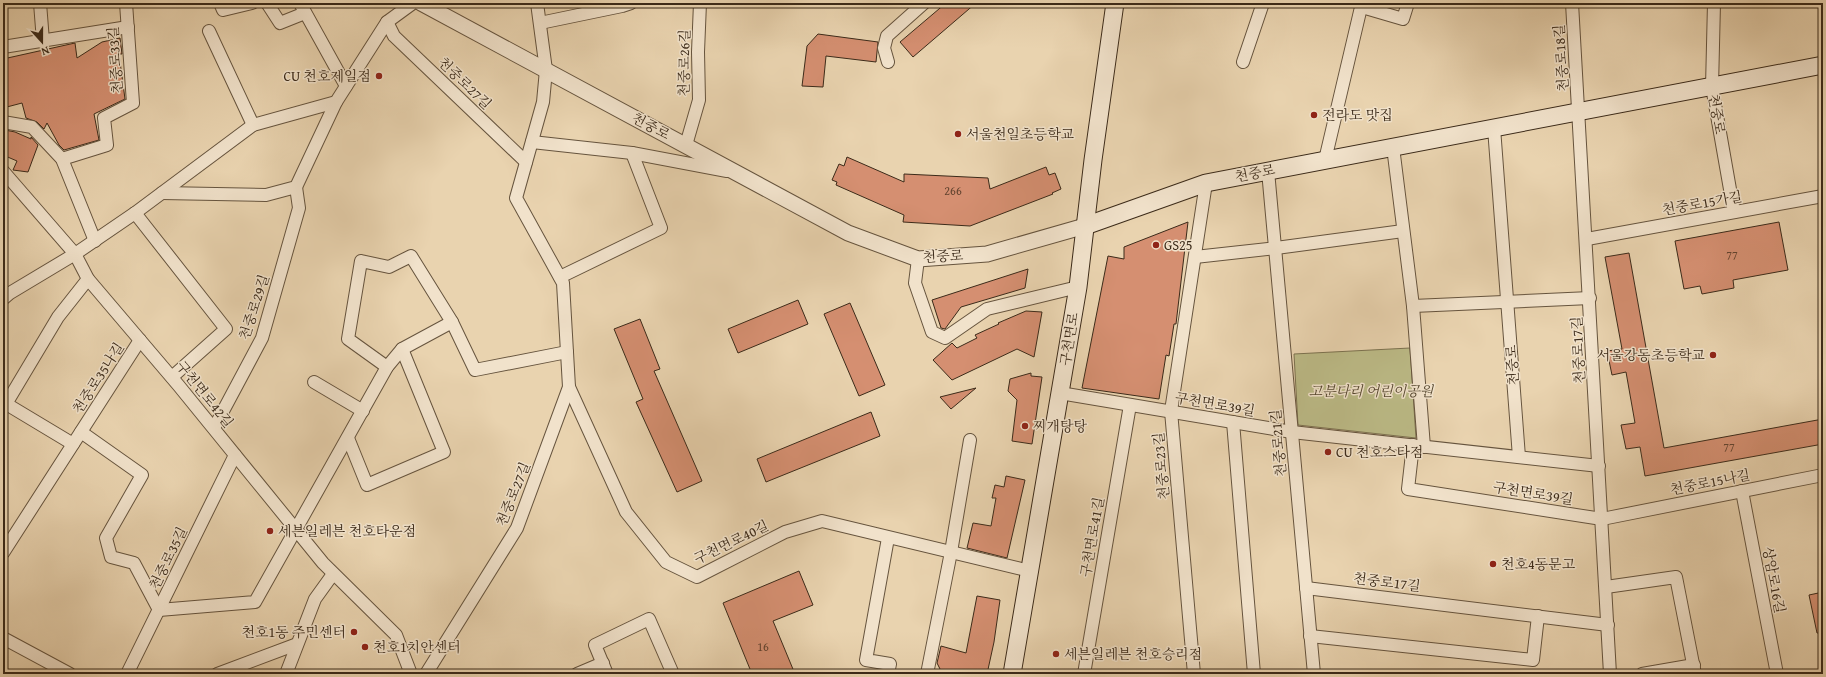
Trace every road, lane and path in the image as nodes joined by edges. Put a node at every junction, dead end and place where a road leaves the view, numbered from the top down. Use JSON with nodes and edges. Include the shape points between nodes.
{"nodes":[{"id":1,"x":40,"y":3,"type":"edge"},
{"id":2,"x":126,"y":3,"type":"edge"},
{"id":3,"x":220,"y":3,"type":"edge"},
{"id":4,"x":252,"y":3,"type":"edge"},
{"id":5,"x":267,"y":3,"type":"edge"},
{"id":6,"x":413,"y":3,"type":"edge"},
{"id":7,"x":421,"y":3,"type":"edge"},
{"id":8,"x":537,"y":3,"type":"edge"},
{"id":9,"x":631,"y":3,"type":"edge"},
{"id":10,"x":700,"y":3,"type":"edge"},
{"id":11,"x":924,"y":3,"type":"edge"},
{"id":12,"x":1115,"y":3,"type":"edge"},
{"id":13,"x":1263,"y":3,"type":"edge"},
{"id":14,"x":1408,"y":3,"type":"edge"},
{"id":15,"x":1572,"y":3,"type":"edge"},
{"id":16,"x":1714,"y":3,"type":"edge"},
{"id":17,"x":1362,"y":5,"type":"edge"},
{"id":18,"x":302,"y":8,"type":"edge"},
{"id":19,"x":387,"y":22,"type":"junction"},
{"id":20,"x":540,"y":23,"type":"junction"},
{"id":21,"x":128,"y":27,"type":"junction"},
{"id":22,"x":209,"y":31,"type":"dead end"},
{"id":23,"x":43,"y":41,"type":"junction"},
{"id":24,"x":3,"y":47,"type":"edge"},
{"id":25,"x":888,"y":62,"type":"dead end"},
{"id":26,"x":1243,"y":62,"type":"dead end"},
{"id":27,"x":1823,"y":65,"type":"edge"},
{"id":28,"x":546,"y":70,"type":"junction"},
{"id":29,"x":346,"y":86,"type":"junction"},
{"id":30,"x":1712,"y":87,"type":"junction"},
{"id":31,"x":336,"y":102,"type":"junction"},
{"id":32,"x":1579,"y":112,"type":"junction"},
{"id":33,"x":3,"y":122,"type":"edge"},
{"id":34,"x":253,"y":125,"type":"junction"},
{"id":35,"x":1494,"y":128,"type":"junction"},
{"id":36,"x":532,"y":142,"type":"junction"},
{"id":37,"x":686,"y":145,"type":"junction"},
{"id":38,"x":1393,"y":147,"type":"junction"},
{"id":39,"x":632,"y":153,"type":"junction"},
{"id":40,"x":62,"y":158,"type":"junction"},
{"id":41,"x":1325,"y":160,"type":"junction"},
{"id":42,"x":526,"y":162,"type":"junction"},
{"id":43,"x":3,"y":171,"type":"edge"},
{"id":44,"x":1268,"y":171,"type":"junction"},
{"id":45,"x":736,"y":173,"type":"junction"},
{"id":46,"x":1206,"y":183,"type":"junction"},
{"id":47,"x":296,"y":186,"type":"junction"},
{"id":48,"x":162,"y":193,"type":"junction"},
{"id":49,"x":1823,"y":196,"type":"edge"},
{"id":50,"x":1734,"y":212,"type":"junction"},
{"id":51,"x":135,"y":213,"type":"junction"},
{"id":52,"x":1085,"y":226,"type":"junction"},
{"id":53,"x":1404,"y":231,"type":"junction"},
{"id":54,"x":1587,"y":239,"type":"junction"},
{"id":55,"x":95,"y":241,"type":"junction"},
{"id":56,"x":1276,"y":248,"type":"junction"},
{"id":57,"x":75,"y":254,"type":"junction"},
{"id":58,"x":1195,"y":257,"type":"junction"},
{"id":59,"x":918,"y":259,"type":"junction"},
{"id":60,"x":560,"y":277,"type":"junction"},
{"id":61,"x":88,"y":279,"type":"junction"},
{"id":62,"x":1078,"y":287,"type":"junction"},
{"id":63,"x":1590,"y":298,"type":"junction"},
{"id":64,"x":3,"y":299,"type":"edge"},
{"id":65,"x":1508,"y":302,"type":"junction"},
{"id":66,"x":1412,"y":306,"type":"junction"},
{"id":67,"x":452,"y":322,"type":"junction"},
{"id":68,"x":140,"y":340,"type":"junction"},
{"id":69,"x":402,"y":349,"type":"junction"},
{"id":70,"x":567,"y":352,"type":"junction"},
{"id":71,"x":387,"y":367,"type":"junction"},
{"id":72,"x":172,"y":378,"type":"junction"},
{"id":73,"x":314,"y":382,"type":"dead end"},
{"id":74,"x":569,"y":388,"type":"junction"},
{"id":75,"x":1060,"y":393,"type":"junction"},
{"id":76,"x":5,"y":403,"type":"edge"},
{"id":77,"x":1130,"y":405,"type":"junction"},
{"id":78,"x":363,"y":411,"type":"junction"},
{"id":79,"x":1171,"y":411,"type":"junction"},
{"id":80,"x":1233,"y":422,"type":"junction"},
{"id":81,"x":214,"y":428,"type":"junction"},
{"id":82,"x":81,"y":432,"type":"junction"},
{"id":83,"x":1292,"y":432,"type":"junction"},
{"id":84,"x":348,"y":438,"type":"junction"},
{"id":85,"x":970,"y":440,"type":"dead end"},
{"id":86,"x":73,"y":444,"type":"junction"},
{"id":87,"x":1419,"y":446,"type":"junction"},
{"id":88,"x":235,"y":455,"type":"junction"},
{"id":89,"x":1520,"y":457,"type":"junction"},
{"id":90,"x":1599,"y":466,"type":"junction"},
{"id":91,"x":1823,"y":475,"type":"edge"},
{"id":92,"x":1742,"y":491,"type":"junction"},
{"id":93,"x":1602,"y":519,"type":"junction"},
{"id":94,"x":297,"y":531,"type":"junction"},
{"id":95,"x":888,"y":538,"type":"junction"},
{"id":96,"x":950,"y":552,"type":"junction"},
{"id":97,"x":3,"y":553,"type":"edge"},
{"id":98,"x":1030,"y":571,"type":"junction"},
{"id":99,"x":333,"y":574,"type":"junction"},
{"id":100,"x":1606,"y":587,"type":"junction"},
{"id":101,"x":1306,"y":588,"type":"junction"},
{"id":102,"x":159,"y":610,"type":"junction"},
{"id":103,"x":1538,"y":616,"type":"junction"},
{"id":104,"x":1608,"y":625,"type":"junction"},
{"id":105,"x":1310,"y":636,"type":"junction"},
{"id":106,"x":3,"y":638,"type":"edge"},
{"id":107,"x":297,"y":644,"type":"junction"},
{"id":108,"x":605,"y":668,"type":"edge"},
{"id":109,"x":1694,"y":670,"type":"edge"},
{"id":110,"x":70,"y":674,"type":"edge"},
{"id":111,"x":128,"y":674,"type":"edge"},
{"id":112,"x":216,"y":674,"type":"edge"},
{"id":113,"x":286,"y":674,"type":"edge"},
{"id":114,"x":411,"y":674,"type":"edge"},
{"id":115,"x":426,"y":674,"type":"edge"},
{"id":116,"x":578,"y":674,"type":"edge"},
{"id":117,"x":673,"y":674,"type":"edge"},
{"id":118,"x":888,"y":674,"type":"edge"},
{"id":119,"x":927,"y":674,"type":"edge"},
{"id":120,"x":1012,"y":674,"type":"edge"},
{"id":121,"x":1084,"y":674,"type":"edge"},
{"id":122,"x":1194,"y":674,"type":"edge"},
{"id":123,"x":1254,"y":674,"type":"edge"},
{"id":124,"x":1314,"y":674,"type":"edge"},
{"id":125,"x":1610,"y":674,"type":"edge"},
{"id":126,"x":1642,"y":674,"type":"edge"},
{"id":127,"x":1777,"y":674,"type":"edge"}],
"edges":[{"from":1,"to":23,"type":"street"},
{"from":2,"to":21,"type":"street","name":"천중로33길"},
{"from":3,"to":4,"type":"street","via":[[223,10]]},
{"from":5,"to":18,"type":"street","via":[[280,23]]},
{"from":6,"to":19,"type":"street"},
{"from":7,"to":28,"type":"street","name":"천중로"},
{"from":8,"to":20,"type":"street"},
{"from":9,"to":20,"type":"street"},
{"from":10,"to":37,"type":"street","name":"천중로26길","via":[[699,100]]},
{"from":11,"to":25,"type":"street","via":[[887,36],[884,48]]},
{"from":12,"to":52,"type":"main road","name":"구천면로"},
{"from":13,"to":26,"type":"street"},
{"from":14,"to":17,"type":"street","via":[[1403,20]]},
{"from":15,"to":32,"type":"street","name":"천중로18길"},
{"from":16,"to":30,"type":"street"},
{"from":17,"to":41,"type":"street"},
{"from":18,"to":29,"type":"street"},
{"from":19,"to":29,"type":"street"},
{"from":19,"to":42,"type":"street","name":"천중로27길","via":[[394,36]]},
{"from":20,"to":28,"type":"street"},
{"from":21,"to":23,"type":"street"},
{"from":21,"to":40,"type":"street","name":"천중로33길","via":[[133,103],[104,118],[107,145]]},
{"from":22,"to":34,"type":"street"},
{"from":23,"to":24,"type":"street"},
{"from":27,"to":30,"type":"main road","name":"천중로"},
{"from":28,"to":36,"type":"street","name":"천중로27길","via":[[543,102]]},
{"from":28,"to":37,"type":"street","name":"천중로"},
{"from":29,"to":31,"type":"street"},
{"from":30,"to":32,"type":"main road","name":"천중로"},
{"from":30,"to":50,"type":"street","name":"천중로"},
{"from":31,"to":34,"type":"street"},
{"from":31,"to":47,"type":"street"},
{"from":32,"to":35,"type":"main road","name":"천중로"},
{"from":32,"to":54,"type":"street","name":"천중로17길"},
{"from":33,"to":40,"type":"street","via":[[32,127]]},
{"from":34,"to":48,"type":"street"},
{"from":35,"to":38,"type":"main road","name":"천중로"},
{"from":35,"to":65,"type":"street","name":"천중로"},
{"from":36,"to":39,"type":"street"},
{"from":36,"to":42,"type":"street","name":"천중로27길"},
{"from":37,"to":45,"type":"street","name":"천중로"},
{"from":38,"to":41,"type":"main road","name":"천중로"},
{"from":38,"to":53,"type":"street"},
{"from":39,"to":45,"type":"street"},
{"from":39,"to":60,"type":"street","via":[[661,228]]},
{"from":40,"to":55,"type":"street"},
{"from":41,"to":44,"type":"main road","name":"천중로"},
{"from":42,"to":60,"type":"street","name":"천중로27길","via":[[516,198]]},
{"from":43,"to":57,"type":"street","name":"구천면로42길"},
{"from":44,"to":46,"type":"main road","name":"천중로"},
{"from":44,"to":56,"type":"street","name":"천중로21길"},
{"from":45,"to":59,"type":"street","name":"천중로","via":[[848,233]]},
{"from":46,"to":52,"type":"main road","name":"천중로"},
{"from":46,"to":58,"type":"street","name":"천중로23길"},
{"from":47,"to":48,"type":"street","via":[[266,196]]},
{"from":47,"to":81,"type":"street","name":"천중로29길","via":[[299,208],[262,338]]},
{"from":48,"to":51,"type":"street"},
{"from":49,"to":50,"type":"street","name":"천중로15가길"},
{"from":50,"to":54,"type":"street","name":"천중로15가길"},
{"from":51,"to":55,"type":"street"},
{"from":51,"to":72,"type":"street","name":"천중로29길","via":[[226,329]]},
{"from":52,"to":59,"type":"street","name":"천중로","via":[[987,254]]},
{"from":52,"to":62,"type":"main road","name":"구천면로"},
{"from":53,"to":56,"type":"street"},
{"from":53,"to":66,"type":"street"},
{"from":54,"to":63,"type":"street","name":"천중로17길"},
{"from":55,"to":57,"type":"street"},
{"from":56,"to":58,"type":"street"},
{"from":56,"to":83,"type":"street","name":"천중로21길"},
{"from":57,"to":61,"type":"street","name":"구천면로42길"},
{"from":57,"to":64,"type":"street"},
{"from":58,"to":79,"type":"street","name":"천중로23길"},
{"from":59,"to":62,"type":"street","via":[[915,283],[932,332],[944,338],[987,309]]},
{"from":60,"to":70,"type":"street","name":"천중로27길","via":[[563,283]]},
{"from":61,"to":68,"type":"street","name":"구천면로42길"},
{"from":61,"to":76,"type":"street","via":[[58,317]]},
{"from":62,"to":75,"type":"main road","name":"구천면로"},
{"from":63,"to":65,"type":"street"},
{"from":63,"to":90,"type":"street","name":"천중로17길"},
{"from":65,"to":66,"type":"street"},
{"from":65,"to":89,"type":"street","name":"천중로"},
{"from":66,"to":87,"type":"street"},
{"from":67,"to":69,"type":"street"},
{"from":67,"to":70,"type":"street","via":[[475,370]]},
{"from":67,"to":71,"type":"street","via":[[411,256],[389,267],[361,261],[348,339]]},
{"from":68,"to":72,"type":"street","name":"구천면로42길"},
{"from":68,"to":82,"type":"street","name":"천중로35나길"},
{"from":69,"to":71,"type":"street"},
{"from":69,"to":84,"type":"street","via":[[444,452],[367,485]]},
{"from":70,"to":74,"type":"street","name":"천중로27길"},
{"from":71,"to":78,"type":"street"},
{"from":72,"to":81,"type":"street","name":"구천면로42길"},
{"from":73,"to":78,"type":"street"},
{"from":74,"to":95,"type":"street","name":"구천면로40길","via":[[626,512],[666,562],[697,577],[785,532],[822,521]]},
{"from":74,"to":115,"type":"street","name":"천중로27길","via":[[518,528]]},
{"from":75,"to":77,"type":"street","name":"구천면로39길"},
{"from":75,"to":98,"type":"main road","name":"구천면로"},
{"from":76,"to":86,"type":"street"},
{"from":77,"to":79,"type":"street","name":"구천면로39길"},
{"from":77,"to":121,"type":"street","name":"구천면로41길"},
{"from":78,"to":84,"type":"street"},
{"from":79,"to":80,"type":"street","name":"구천면로39길"},
{"from":79,"to":122,"type":"street","name":"천중로23길"},
{"from":80,"to":83,"type":"street","name":"구천면로39길"},
{"from":80,"to":123,"type":"street"},
{"from":81,"to":88,"type":"street","name":"구천면로42길"},
{"from":82,"to":86,"type":"street","name":"천중로35나길"},
{"from":82,"to":102,"type":"street","name":"천중로35나길","via":[[142,475],[106,538],[111,557],[134,563]]},
{"from":83,"to":87,"type":"street","name":"구천면로39길"},
{"from":83,"to":101,"type":"street","name":"천중로21길"},
{"from":84,"to":94,"type":"street"},
{"from":85,"to":96,"type":"street"},
{"from":86,"to":97,"type":"street","name":"천중로35나길"},
{"from":87,"to":89,"type":"street","name":"구천면로39길"},
{"from":87,"to":93,"type":"street","name":"구천면로39길","via":[[1408,489]]},
{"from":88,"to":94,"type":"street","name":"구천면로42길"},
{"from":88,"to":102,"type":"street","name":"천중로35길"},
{"from":89,"to":90,"type":"street","name":"구천면로39길"},
{"from":90,"to":93,"type":"street","name":"천중로17길"},
{"from":91,"to":92,"type":"street","name":"천중로15나길"},
{"from":92,"to":93,"type":"street","name":"천중로15나길"},
{"from":92,"to":127,"type":"street","name":"상암로16길"},
{"from":93,"to":100,"type":"street","name":"천중로17길"},
{"from":94,"to":99,"type":"street","name":"구천면로42길"},
{"from":94,"to":102,"type":"street","via":[[255,602]]},
{"from":95,"to":96,"type":"street","name":"구천면로40길"},
{"from":95,"to":118,"type":"street","via":[[866,660],[890,664]]},
{"from":96,"to":98,"type":"street","name":"구천면로40길"},
{"from":96,"to":119,"type":"street"},
{"from":98,"to":120,"type":"main road","name":"구천면로"},
{"from":99,"to":107,"type":"street","via":[[315,599]]},
{"from":99,"to":114,"type":"street","name":"구천면로42길","via":[[396,635]]},
{"from":100,"to":104,"type":"street","name":"천중로17길"},
{"from":100,"to":109,"type":"street","via":[[1676,577]]},
{"from":101,"to":103,"type":"street","name":"천중로17길"},
{"from":101,"to":105,"type":"street","name":"천중로21길"},
{"from":102,"to":111,"type":"street","name":"천중로35길"},
{"from":103,"to":104,"type":"street","name":"천중로17길"},
{"from":103,"to":105,"type":"street","via":[[1533,660]]},
{"from":104,"to":125,"type":"street","name":"천중로17길"},
{"from":105,"to":124,"type":"street","name":"천중로21길"},
{"from":106,"to":110,"type":"street"},
{"from":107,"to":112,"type":"street"},
{"from":107,"to":113,"type":"street"},
{"from":108,"to":116,"type":"street"},
{"from":108,"to":117,"type":"street","via":[[595,645],[649,619]]},
{"from":109,"to":126,"type":"street"}]}
